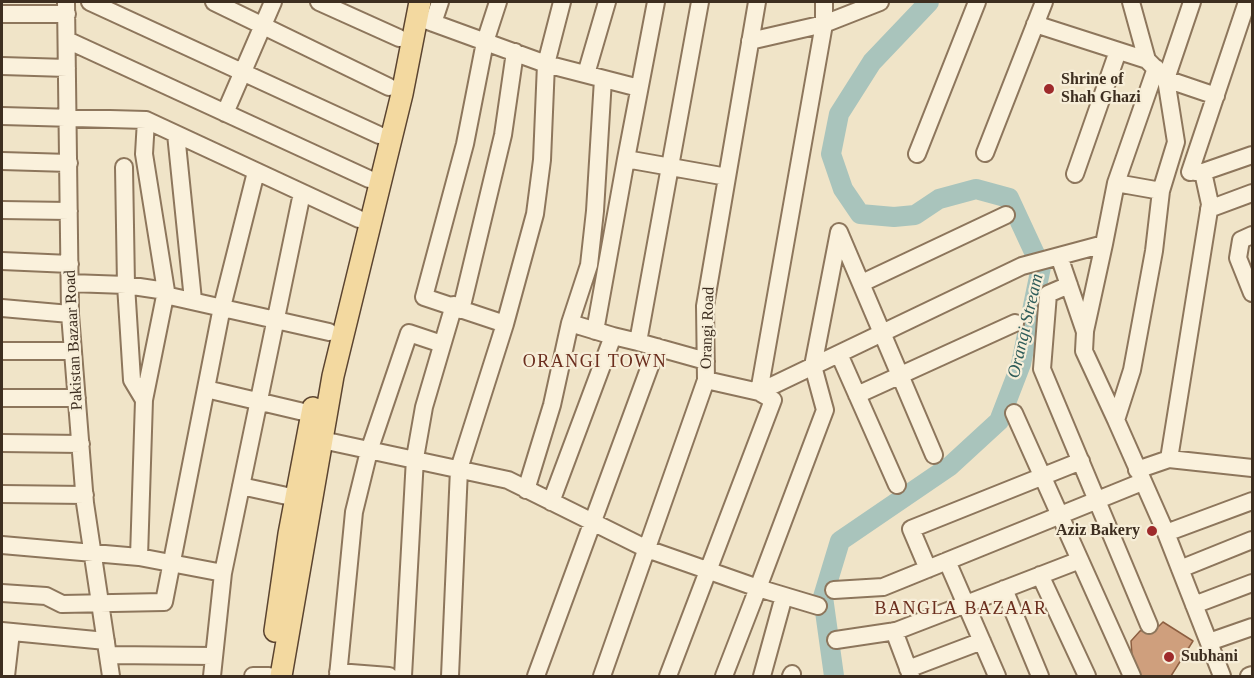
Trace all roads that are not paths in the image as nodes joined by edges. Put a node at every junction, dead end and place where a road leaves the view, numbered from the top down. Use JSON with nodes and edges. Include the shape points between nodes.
{"nodes":[{"id":1,"x":90,"y":2,"type":"edge"},
{"id":2,"x":214,"y":2,"type":"edge"},
{"id":3,"x":273,"y":2,"type":"edge"},
{"id":4,"x":319,"y":2,"type":"edge"},
{"id":5,"x":440,"y":2,"type":"edge"},
{"id":6,"x":498,"y":2,"type":"edge"},
{"id":7,"x":562,"y":2,"type":"edge"},
{"id":8,"x":607,"y":2,"type":"edge"},
{"id":9,"x":656,"y":2,"type":"edge"},
{"id":10,"x":700,"y":2,"type":"edge"},
{"id":11,"x":754,"y":2,"type":"edge"},
{"id":12,"x":824,"y":2,"type":"edge"},
{"id":13,"x":977,"y":2,"type":"edge"},
{"id":14,"x":1044,"y":2,"type":"edge"},
{"id":15,"x":1131,"y":2,"type":"edge"},
{"id":16,"x":1192,"y":2,"type":"edge"},
{"id":17,"x":1246,"y":2,"type":"edge"},
{"id":18,"x":870,"y":4,"type":"edge"},
{"id":19,"x":67,"y":8,"type":"edge"},
{"id":20,"x":419,"y":11,"type":"edge"},
{"id":21,"x":2,"y":14,"type":"edge"},
{"id":22,"x":824,"y":24,"type":"junction"},
{"id":23,"x":1035,"y":24,"type":"junction"},
{"id":24,"x":264,"y":26,"type":"junction"},
{"id":25,"x":399,"y":38,"type":"junction"},
{"id":26,"x":67,"y":40,"type":"junction"},
{"id":27,"x":750,"y":41,"type":"junction"},
{"id":28,"x":485,"y":42,"type":"junction"},
{"id":29,"x":1118,"y":51,"type":"junction"},
{"id":30,"x":515,"y":52,"type":"junction"},
{"id":31,"x":546,"y":63,"type":"junction"},
{"id":32,"x":2,"y":66,"type":"edge"},
{"id":33,"x":67,"y":68,"type":"junction"},
{"id":34,"x":1156,"y":69,"type":"junction"},
{"id":35,"x":243,"y":72,"type":"junction"},
{"id":36,"x":586,"y":74,"type":"junction"},
{"id":37,"x":603,"y":79,"type":"junction"},
{"id":38,"x":388,"y":87,"type":"junction"},
{"id":39,"x":639,"y":88,"type":"junction"},
{"id":40,"x":1216,"y":96,"type":"junction"},
{"id":41,"x":225,"y":112,"type":"junction"},
{"id":42,"x":2,"y":116,"type":"edge"},
{"id":43,"x":68,"y":117,"type":"junction"},
{"id":44,"x":146,"y":120,"type":"junction"},
{"id":45,"x":176,"y":135,"type":"junction"},
{"id":46,"x":379,"y":135,"type":"junction"},
{"id":47,"x":985,"y":153,"type":"dead end"},
{"id":48,"x":917,"y":154,"type":"dead end"},
{"id":49,"x":1252,"y":155,"type":"edge"},
{"id":50,"x":626,"y":159,"type":"junction"},
{"id":51,"x":2,"y":160,"type":"edge"},
{"id":52,"x":69,"y":163,"type":"junction"},
{"id":53,"x":124,"y":167,"type":"dead end"},
{"id":54,"x":669,"y":167,"type":"junction"},
{"id":55,"x":1167,"y":171,"type":"junction"},
{"id":56,"x":256,"y":172,"type":"junction"},
{"id":57,"x":1197,"y":172,"type":"junction"},
{"id":58,"x":1076,"y":174,"type":"dead end"},
{"id":59,"x":727,"y":177,"type":"junction"},
{"id":60,"x":369,"y":179,"type":"junction"},
{"id":61,"x":1116,"y":183,"type":"junction"},
{"id":62,"x":1161,"y":191,"type":"junction"},
{"id":63,"x":302,"y":193,"type":"junction"},
{"id":64,"x":1252,"y":193,"type":"edge"},
{"id":65,"x":1209,"y":209,"type":"junction"},
{"id":66,"x":2,"y":210,"type":"edge"},
{"id":67,"x":69,"y":211,"type":"junction"},
{"id":68,"x":1006,"y":216,"type":"dead end"},
{"id":69,"x":359,"y":219,"type":"junction"},
{"id":70,"x":1252,"y":235,"type":"edge"},
{"id":71,"x":1104,"y":244,"type":"junction"},
{"id":72,"x":1059,"y":256,"type":"junction"},
{"id":73,"x":2,"y":261,"type":"edge"},
{"id":74,"x":70,"y":264,"type":"junction"},
{"id":75,"x":70,"y":283,"type":"junction"},
{"id":76,"x":862,"y":283,"type":"junction"},
{"id":77,"x":1250,"y":283,"type":"edge"},
{"id":78,"x":126,"y":285,"type":"junction"},
{"id":79,"x":1069,"y":285,"type":"junction"},
{"id":80,"x":166,"y":293,"type":"junction"},
{"id":81,"x":193,"y":300,"type":"junction"},
{"id":82,"x":222,"y":307,"type":"junction"},
{"id":83,"x":457,"y":307,"type":"junction"},
{"id":84,"x":2,"y":308,"type":"edge"},
{"id":85,"x":70,"y":314,"type":"junction"},
{"id":86,"x":277,"y":320,"type":"junction"},
{"id":87,"x":570,"y":323,"type":"junction"},
{"id":88,"x":1015,"y":323,"type":"dead end"},
{"id":89,"x":505,"y":324,"type":"junction"},
{"id":90,"x":595,"y":331,"type":"junction"},
{"id":91,"x":329,"y":332,"type":"junction"},
{"id":92,"x":884,"y":332,"type":"junction"},
{"id":93,"x":1085,"y":332,"type":"junction"},
{"id":94,"x":613,"y":336,"type":"junction"},
{"id":95,"x":638,"y":342,"type":"junction"},
{"id":96,"x":442,"y":344,"type":"junction"},
{"id":97,"x":657,"y":347,"type":"junction"},
{"id":98,"x":2,"y":351,"type":"edge"},
{"id":99,"x":73,"y":351,"type":"junction"},
{"id":100,"x":839,"y":354,"type":"junction"},
{"id":101,"x":706,"y":362,"type":"junction"},
{"id":102,"x":813,"y":366,"type":"junction"},
{"id":103,"x":901,"y":375,"type":"junction"},
{"id":104,"x":705,"y":380,"type":"junction"},
{"id":105,"x":206,"y":389,"type":"junction"},
{"id":106,"x":759,"y":392,"type":"junction"},
{"id":107,"x":857,"y":395,"type":"junction"},
{"id":108,"x":2,"y":398,"type":"edge"},
{"id":109,"x":77,"y":398,"type":"junction"},
{"id":110,"x":144,"y":400,"type":"junction"},
{"id":111,"x":259,"y":401,"type":"junction"},
{"id":112,"x":1014,"y":413,"type":"dead end"},
{"id":113,"x":312,"y":414,"type":"junction"},
{"id":114,"x":1116,"y":420,"type":"junction"},
{"id":115,"x":322,"y":440,"type":"junction"},
{"id":116,"x":2,"y":444,"type":"edge"},
{"id":117,"x":81,"y":444,"type":"junction"},
{"id":118,"x":369,"y":451,"type":"junction"},
{"id":119,"x":934,"y":455,"type":"dead end"},
{"id":120,"x":415,"y":458,"type":"junction"},
{"id":121,"x":1169,"y":459,"type":"junction"},
{"id":122,"x":1081,"y":461,"type":"junction"},
{"id":123,"x":1252,"y":468,"type":"edge"},
{"id":124,"x":459,"y":469,"type":"junction"},
{"id":125,"x":1139,"y":476,"type":"junction"},
{"id":126,"x":1043,"y":478,"type":"junction"},
{"id":127,"x":897,"y":485,"type":"dead end"},
{"id":128,"x":242,"y":486,"type":"junction"},
{"id":129,"x":526,"y":489,"type":"junction"},
{"id":130,"x":2,"y":494,"type":"edge"},
{"id":131,"x":85,"y":495,"type":"junction"},
{"id":132,"x":296,"y":498,"type":"junction"},
{"id":133,"x":1098,"y":500,"type":"junction"},
{"id":134,"x":1252,"y":501,"type":"edge"},
{"id":135,"x":551,"y":502,"type":"junction"},
{"id":136,"x":1060,"y":515,"type":"junction"},
{"id":137,"x":593,"y":524,"type":"junction"},
{"id":138,"x":1166,"y":533,"type":"junction"},
{"id":139,"x":1252,"y":540,"type":"edge"},
{"id":140,"x":2,"y":544,"type":"edge"},
{"id":141,"x":647,"y":549,"type":"junction"},
{"id":142,"x":92,"y":551,"type":"junction"},
{"id":143,"x":139,"y":557,"type":"junction"},
{"id":144,"x":1080,"y":560,"type":"junction"},
{"id":145,"x":947,"y":561,"type":"junction"},
{"id":146,"x":171,"y":564,"type":"junction"},
{"id":147,"x":928,"y":569,"type":"junction"},
{"id":148,"x":1180,"y":569,"type":"junction"},
{"id":149,"x":709,"y":570,"type":"junction"},
{"id":150,"x":223,"y":573,"type":"junction"},
{"id":151,"x":1040,"y":575,"type":"junction"},
{"id":152,"x":1252,"y":583,"type":"edge"},
{"id":153,"x":758,"y":588,"type":"junction"},
{"id":154,"x":1004,"y":589,"type":"junction"},
{"id":155,"x":834,"y":590,"type":"dead end"},
{"id":156,"x":2,"y":593,"type":"edge"},
{"id":157,"x":784,"y":596,"type":"junction"},
{"id":158,"x":100,"y":604,"type":"junction"},
{"id":159,"x":966,"y":604,"type":"junction"},
{"id":160,"x":1194,"y":604,"type":"junction"},
{"id":161,"x":818,"y":606,"type":"dead end"},
{"id":162,"x":1149,"y":625,"type":"dead end"},
{"id":163,"x":1252,"y":627,"type":"edge"},
{"id":164,"x":894,"y":631,"type":"junction"},
{"id":165,"x":6,"y":632,"type":"edge"},
{"id":166,"x":836,"y":640,"type":"dead end"},
{"id":167,"x":982,"y":641,"type":"junction"},
{"id":168,"x":1209,"y":642,"type":"junction"},
{"id":169,"x":107,"y":648,"type":"junction"},
{"id":170,"x":214,"y":656,"type":"junction"},
{"id":171,"x":5,"y":671,"type":"edge"},
{"id":172,"x":910,"y":673,"type":"edge"},
{"id":173,"x":338,"y":674,"type":"edge"},
{"id":174,"x":111,"y":676,"type":"edge"},
{"id":175,"x":212,"y":676,"type":"edge"},
{"id":176,"x":268,"y":676,"type":"edge"},
{"id":177,"x":389,"y":676,"type":"edge"},
{"id":178,"x":403,"y":676,"type":"edge"},
{"id":179,"x":450,"y":676,"type":"edge"},
{"id":180,"x":536,"y":676,"type":"edge"},
{"id":181,"x":602,"y":676,"type":"edge"},
{"id":182,"x":668,"y":676,"type":"edge"},
{"id":183,"x":724,"y":676,"type":"edge"},
{"id":184,"x":762,"y":676,"type":"edge"},
{"id":185,"x":995,"y":676,"type":"edge"},
{"id":186,"x":1040,"y":676,"type":"edge"},
{"id":187,"x":1087,"y":676,"type":"edge"},
{"id":188,"x":1132,"y":676,"type":"edge"},
{"id":189,"x":1222,"y":676,"type":"edge"}],
"edges":[{"from":1,"to":35,"type":"street"},
{"from":2,"to":24,"type":"street"},
{"from":3,"to":24,"type":"street"},
{"from":4,"to":25,"type":"street"},
{"from":5,"to":20,"type":"street"},
{"from":6,"to":28,"type":"street"},
{"from":7,"to":31,"type":"street"},
{"from":8,"to":36,"type":"street"},
{"from":9,"to":39,"type":"street"},
{"from":10,"to":54,"type":"street"},
{"from":11,"to":27,"type":"street","name":"Orangi Road"},
{"from":12,"to":22,"type":"street"},
{"from":13,"to":48,"type":"street"},
{"from":14,"to":23,"type":"street"},
{"from":15,"to":34,"type":"street"},
{"from":16,"to":34,"type":"street"},
{"from":17,"to":40,"type":"street"},
{"from":18,"to":22,"type":"street"},
{"from":19,"to":21,"type":"street"},
{"from":19,"to":26,"type":"street","name":"Pakistan Bazaar Road"},
{"from":20,"to":25,"type":"main road"},
{"from":20,"to":28,"type":"street"},
{"from":20,"to":115,"type":"main road","via":[[333,376]]},
{"from":22,"to":27,"type":"street"},
{"from":22,"to":106,"type":"street"},
{"from":23,"to":29,"type":"street"},
{"from":23,"to":47,"type":"street"},
{"from":24,"to":35,"type":"street"},
{"from":24,"to":38,"type":"street"},
{"from":25,"to":38,"type":"main road"},
{"from":26,"to":33,"type":"street","name":"Pakistan Bazaar Road"},
{"from":26,"to":41,"type":"street"},
{"from":27,"to":59,"type":"street","name":"Orangi Road"},
{"from":28,"to":30,"type":"street"},
{"from":28,"to":83,"type":"street","via":[[465,144],[424,297]]},
{"from":29,"to":34,"type":"street"},
{"from":29,"to":58,"type":"street"},
{"from":30,"to":31,"type":"street"},
{"from":30,"to":83,"type":"street","via":[[503,135]]},
{"from":31,"to":36,"type":"street"},
{"from":31,"to":89,"type":"street","via":[[542,160],[535,214]]},
{"from":32,"to":33,"type":"street"},
{"from":33,"to":43,"type":"street","name":"Pakistan Bazaar Road"},
{"from":34,"to":40,"type":"street"},
{"from":34,"to":55,"type":"street","via":[[1176,142]]},
{"from":34,"to":61,"type":"street"},
{"from":35,"to":41,"type":"street"},
{"from":35,"to":46,"type":"street"},
{"from":36,"to":37,"type":"street"},
{"from":37,"to":39,"type":"street"},
{"from":37,"to":87,"type":"street","via":[[589,265]]},
{"from":38,"to":46,"type":"main road"},
{"from":39,"to":50,"type":"street"},
{"from":40,"to":57,"type":"street"},
{"from":41,"to":60,"type":"street"},
{"from":42,"to":43,"type":"street"},
{"from":43,"to":44,"type":"street"},
{"from":43,"to":52,"type":"street","name":"Pakistan Bazaar Road"},
{"from":44,"to":45,"type":"street"},
{"from":44,"to":80,"type":"street","via":[[144,154]]},
{"from":45,"to":56,"type":"street"},
{"from":45,"to":81,"type":"street"},
{"from":46,"to":60,"type":"main road"},
{"from":49,"to":57,"type":"street"},
{"from":50,"to":54,"type":"street"},
{"from":50,"to":90,"type":"street"},
{"from":51,"to":52,"type":"street"},
{"from":52,"to":67,"type":"street","name":"Pakistan Bazaar Road"},
{"from":53,"to":78,"type":"street"},
{"from":54,"to":59,"type":"street"},
{"from":54,"to":95,"type":"street"},
{"from":55,"to":57,"type":"street"},
{"from":55,"to":62,"type":"street"},
{"from":56,"to":63,"type":"street"},
{"from":56,"to":82,"type":"street"},
{"from":57,"to":65,"type":"street"},
{"from":59,"to":101,"type":"street","name":"Orangi Road","via":[[705,306]]},
{"from":60,"to":69,"type":"main road"},
{"from":61,"to":62,"type":"street"},
{"from":61,"to":71,"type":"street"},
{"from":62,"to":114,"type":"street","via":[[1132,370]]},
{"from":63,"to":69,"type":"street"},
{"from":63,"to":86,"type":"street"},
{"from":64,"to":65,"type":"street"},
{"from":65,"to":121,"type":"street"},
{"from":66,"to":67,"type":"street"},
{"from":67,"to":74,"type":"street","name":"Pakistan Bazaar Road"},
{"from":68,"to":76,"type":"street"},
{"from":69,"to":91,"type":"main road"},
{"from":70,"to":77,"type":"street","via":[[1241,240],[1238,258]]},
{"from":71,"to":72,"type":"street"},
{"from":71,"to":93,"type":"street"},
{"from":72,"to":79,"type":"street"},
{"from":72,"to":92,"type":"street","via":[[1022,266]]},
{"from":73,"to":74,"type":"street"},
{"from":74,"to":75,"type":"street","name":"Pakistan Bazaar Road"},
{"from":75,"to":78,"type":"street"},
{"from":75,"to":85,"type":"street","name":"Pakistan Bazaar Road"},
{"from":76,"to":92,"type":"street"},
{"from":76,"to":102,"type":"street","via":[[839,232]]},
{"from":78,"to":80,"type":"street"},
{"from":78,"to":110,"type":"street","via":[[132,380]]},
{"from":79,"to":93,"type":"street"},
{"from":79,"to":122,"type":"street","via":[[1048,294],[1042,369]]},
{"from":80,"to":81,"type":"street"},
{"from":80,"to":110,"type":"street"},
{"from":81,"to":82,"type":"street"},
{"from":82,"to":86,"type":"street"},
{"from":82,"to":105,"type":"street"},
{"from":83,"to":89,"type":"street"},
{"from":83,"to":96,"type":"street"},
{"from":84,"to":85,"type":"street"},
{"from":85,"to":99,"type":"street","name":"Pakistan Bazaar Road"},
{"from":86,"to":91,"type":"street"},
{"from":86,"to":111,"type":"street"},
{"from":87,"to":90,"type":"street"},
{"from":87,"to":129,"type":"street","via":[[552,405]]},
{"from":88,"to":103,"type":"street"},
{"from":89,"to":124,"type":"street"},
{"from":90,"to":94,"type":"street"},
{"from":91,"to":113,"type":"main road"},
{"from":92,"to":100,"type":"street"},
{"from":92,"to":103,"type":"street"},
{"from":93,"to":114,"type":"street","via":[[1084,351]]},
{"from":94,"to":95,"type":"street"},
{"from":94,"to":135,"type":"street"},
{"from":95,"to":97,"type":"street"},
{"from":96,"to":118,"type":"street","via":[[410,333]]},
{"from":96,"to":120,"type":"street"},
{"from":97,"to":101,"type":"street"},
{"from":97,"to":137,"type":"street"},
{"from":98,"to":99,"type":"street"},
{"from":99,"to":109,"type":"street","name":"Pakistan Bazaar Road"},
{"from":100,"to":102,"type":"street"},
{"from":100,"to":107,"type":"street"},
{"from":101,"to":104,"type":"street","name":"Orangi Road"},
{"from":102,"to":106,"type":"street"},
{"from":102,"to":153,"type":"street","via":[[825,410]]},
{"from":103,"to":107,"type":"street"},
{"from":103,"to":119,"type":"street"},
{"from":104,"to":106,"type":"street"},
{"from":104,"to":141,"type":"street","name":"Orangi Road"},
{"from":105,"to":111,"type":"street"},
{"from":105,"to":146,"type":"street"},
{"from":106,"to":149,"type":"street","via":[[773,400]]},
{"from":107,"to":127,"type":"street"},
{"from":108,"to":109,"type":"street"},
{"from":109,"to":117,"type":"street","name":"Pakistan Bazaar Road"},
{"from":110,"to":143,"type":"street"},
{"from":111,"to":113,"type":"street"},
{"from":111,"to":128,"type":"street"},
{"from":112,"to":126,"type":"street"},
{"from":113,"to":132,"type":"main road"},
{"from":114,"to":125,"type":"street"},
{"from":115,"to":118,"type":"street"},
{"from":115,"to":176,"type":"main road"},
{"from":116,"to":117,"type":"street"},
{"from":117,"to":131,"type":"street","name":"Pakistan Bazaar Road"},
{"from":118,"to":120,"type":"street"},
{"from":118,"to":173,"type":"street","via":[[354,512]]},
{"from":120,"to":124,"type":"street"},
{"from":120,"to":178,"type":"street"},
{"from":121,"to":123,"type":"street"},
{"from":121,"to":125,"type":"street"},
{"from":122,"to":126,"type":"street"},
{"from":122,"to":133,"type":"street"},
{"from":124,"to":129,"type":"street","via":[[508,480]]},
{"from":124,"to":179,"type":"street"},
{"from":125,"to":133,"type":"street"},
{"from":125,"to":138,"type":"street"},
{"from":126,"to":136,"type":"street"},
{"from":126,"to":147,"type":"street","via":[[911,529]]},
{"from":128,"to":132,"type":"street"},
{"from":128,"to":150,"type":"street"},
{"from":129,"to":135,"type":"street"},
{"from":130,"to":131,"type":"street"},
{"from":131,"to":142,"type":"street","name":"Pakistan Bazaar Road"},
{"from":132,"to":176,"type":"main road"},
{"from":133,"to":136,"type":"street"},
{"from":133,"to":162,"type":"street"},
{"from":134,"to":138,"type":"street"},
{"from":135,"to":137,"type":"street"},
{"from":136,"to":144,"type":"street"},
{"from":136,"to":145,"type":"street"},
{"from":137,"to":141,"type":"street"},
{"from":137,"to":180,"type":"street"},
{"from":138,"to":148,"type":"street"},
{"from":139,"to":148,"type":"street"},
{"from":140,"to":142,"type":"street"},
{"from":141,"to":149,"type":"street"},
{"from":141,"to":181,"type":"street","name":"Orangi Road"},
{"from":142,"to":143,"type":"street"},
{"from":142,"to":158,"type":"street","name":"Pakistan Bazaar Road"},
{"from":143,"to":146,"type":"street"},
{"from":144,"to":151,"type":"street"},
{"from":144,"to":188,"type":"street"},
{"from":145,"to":147,"type":"street"},
{"from":145,"to":159,"type":"street"},
{"from":146,"to":150,"type":"street"},
{"from":146,"to":158,"type":"street","via":[[164,602]]},
{"from":147,"to":155,"type":"street","via":[[883,587]]},
{"from":148,"to":160,"type":"street"},
{"from":149,"to":153,"type":"street"},
{"from":149,"to":182,"type":"street"},
{"from":150,"to":170,"type":"street"},
{"from":151,"to":154,"type":"street"},
{"from":151,"to":187,"type":"street"},
{"from":152,"to":160,"type":"street"},
{"from":153,"to":157,"type":"street"},
{"from":153,"to":183,"type":"street"},
{"from":154,"to":159,"type":"street"},
{"from":154,"to":186,"type":"street"},
{"from":156,"to":158,"type":"street","via":[[46,596],[62,604]]},
{"from":157,"to":161,"type":"street"},
{"from":157,"to":184,"type":"street"},
{"from":158,"to":169,"type":"street","name":"Pakistan Bazaar Road"},
{"from":159,"to":164,"type":"street"},
{"from":159,"to":167,"type":"street"},
{"from":160,"to":168,"type":"street"},
{"from":163,"to":168,"type":"street"},
{"from":164,"to":166,"type":"street"},
{"from":164,"to":172,"type":"street"},
{"from":165,"to":169,"type":"street"},
{"from":165,"to":171,"type":"street"},
{"from":167,"to":172,"type":"street"},
{"from":167,"to":185,"type":"street"},
{"from":168,"to":189,"type":"street"},
{"from":169,"to":170,"type":"street"},
{"from":169,"to":174,"type":"street","name":"Pakistan Bazaar Road"},
{"from":170,"to":175,"type":"street"},
{"from":173,"to":177,"type":"street"}]}
